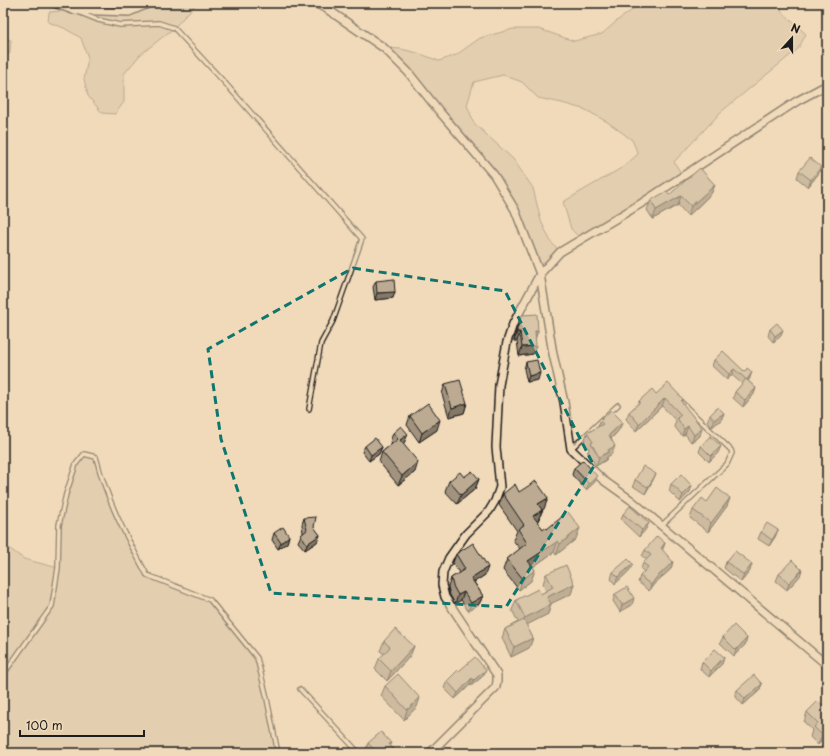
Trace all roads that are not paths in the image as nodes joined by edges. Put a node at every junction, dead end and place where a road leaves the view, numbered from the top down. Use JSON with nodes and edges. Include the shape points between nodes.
{"nodes":[{"id":1,"x":54,"y":3,"type":"edge"},
{"id":2,"x":150,"y":3,"type":"edge"},
{"id":3,"x":315,"y":3,"type":"edge"},
{"id":4,"x":73,"y":10,"type":"junction"},
{"id":5,"x":827,"y":85,"type":"edge"},
{"id":6,"x":540,"y":274,"type":"junction"},
{"id":7,"x":675,"y":396,"type":"edge"},
{"id":8,"x":618,"y":405,"type":"dead end"},
{"id":9,"x":309,"y":409,"type":"dead end"},
{"id":10,"x":571,"y":449,"type":"junction"},
{"id":11,"x":661,"y":526,"type":"junction"},
{"id":12,"x":827,"y":665,"type":"edge"},
{"id":13,"x":3,"y":675,"type":"edge"},
{"id":14,"x":300,"y":689,"type":"dead end"},
{"id":15,"x":278,"y":753,"type":"edge"},
{"id":16,"x":359,"y":753,"type":"edge"},
{"id":17,"x":430,"y":753,"type":"edge"}],
"edges":[{"from":1,"to":4,"type":"street"},
{"from":2,"to":4,"type":"street","via":[[129,12]]},
{"from":3,"to":6,"type":"street","via":[[384,48],[408,72],[494,175],[515,210]]},
{"from":4,"to":9,"type":"lane","via":[[120,25],[159,23],[174,28],[362,239],[333,321],[320,343]]},
{"from":5,"to":6,"type":"street","via":[[560,252]]},
{"from":6,"to":10,"type":"street"},
{"from":6,"to":17,"type":"street","via":[[513,324],[507,342],[499,385],[496,446],[500,487],[489,511],[466,534],[449,558],[443,572],[442,585],[445,597],[497,675],[496,687]]},
{"from":7,"to":11,"type":"lane","via":[[732,453],[727,464]]},
{"from":8,"to":10,"type":"lane"},
{"from":10,"to":11,"type":"street","via":[[603,480]]},
{"from":11,"to":12,"type":"street"},
{"from":13,"to":15,"type":"lane","via":[[52,606],[58,568],[59,525],[66,494],[76,464],[84,454],[96,457],[116,516],[147,575],[210,600],[257,658]]},
{"from":14,"to":16,"type":"lane"}]}
